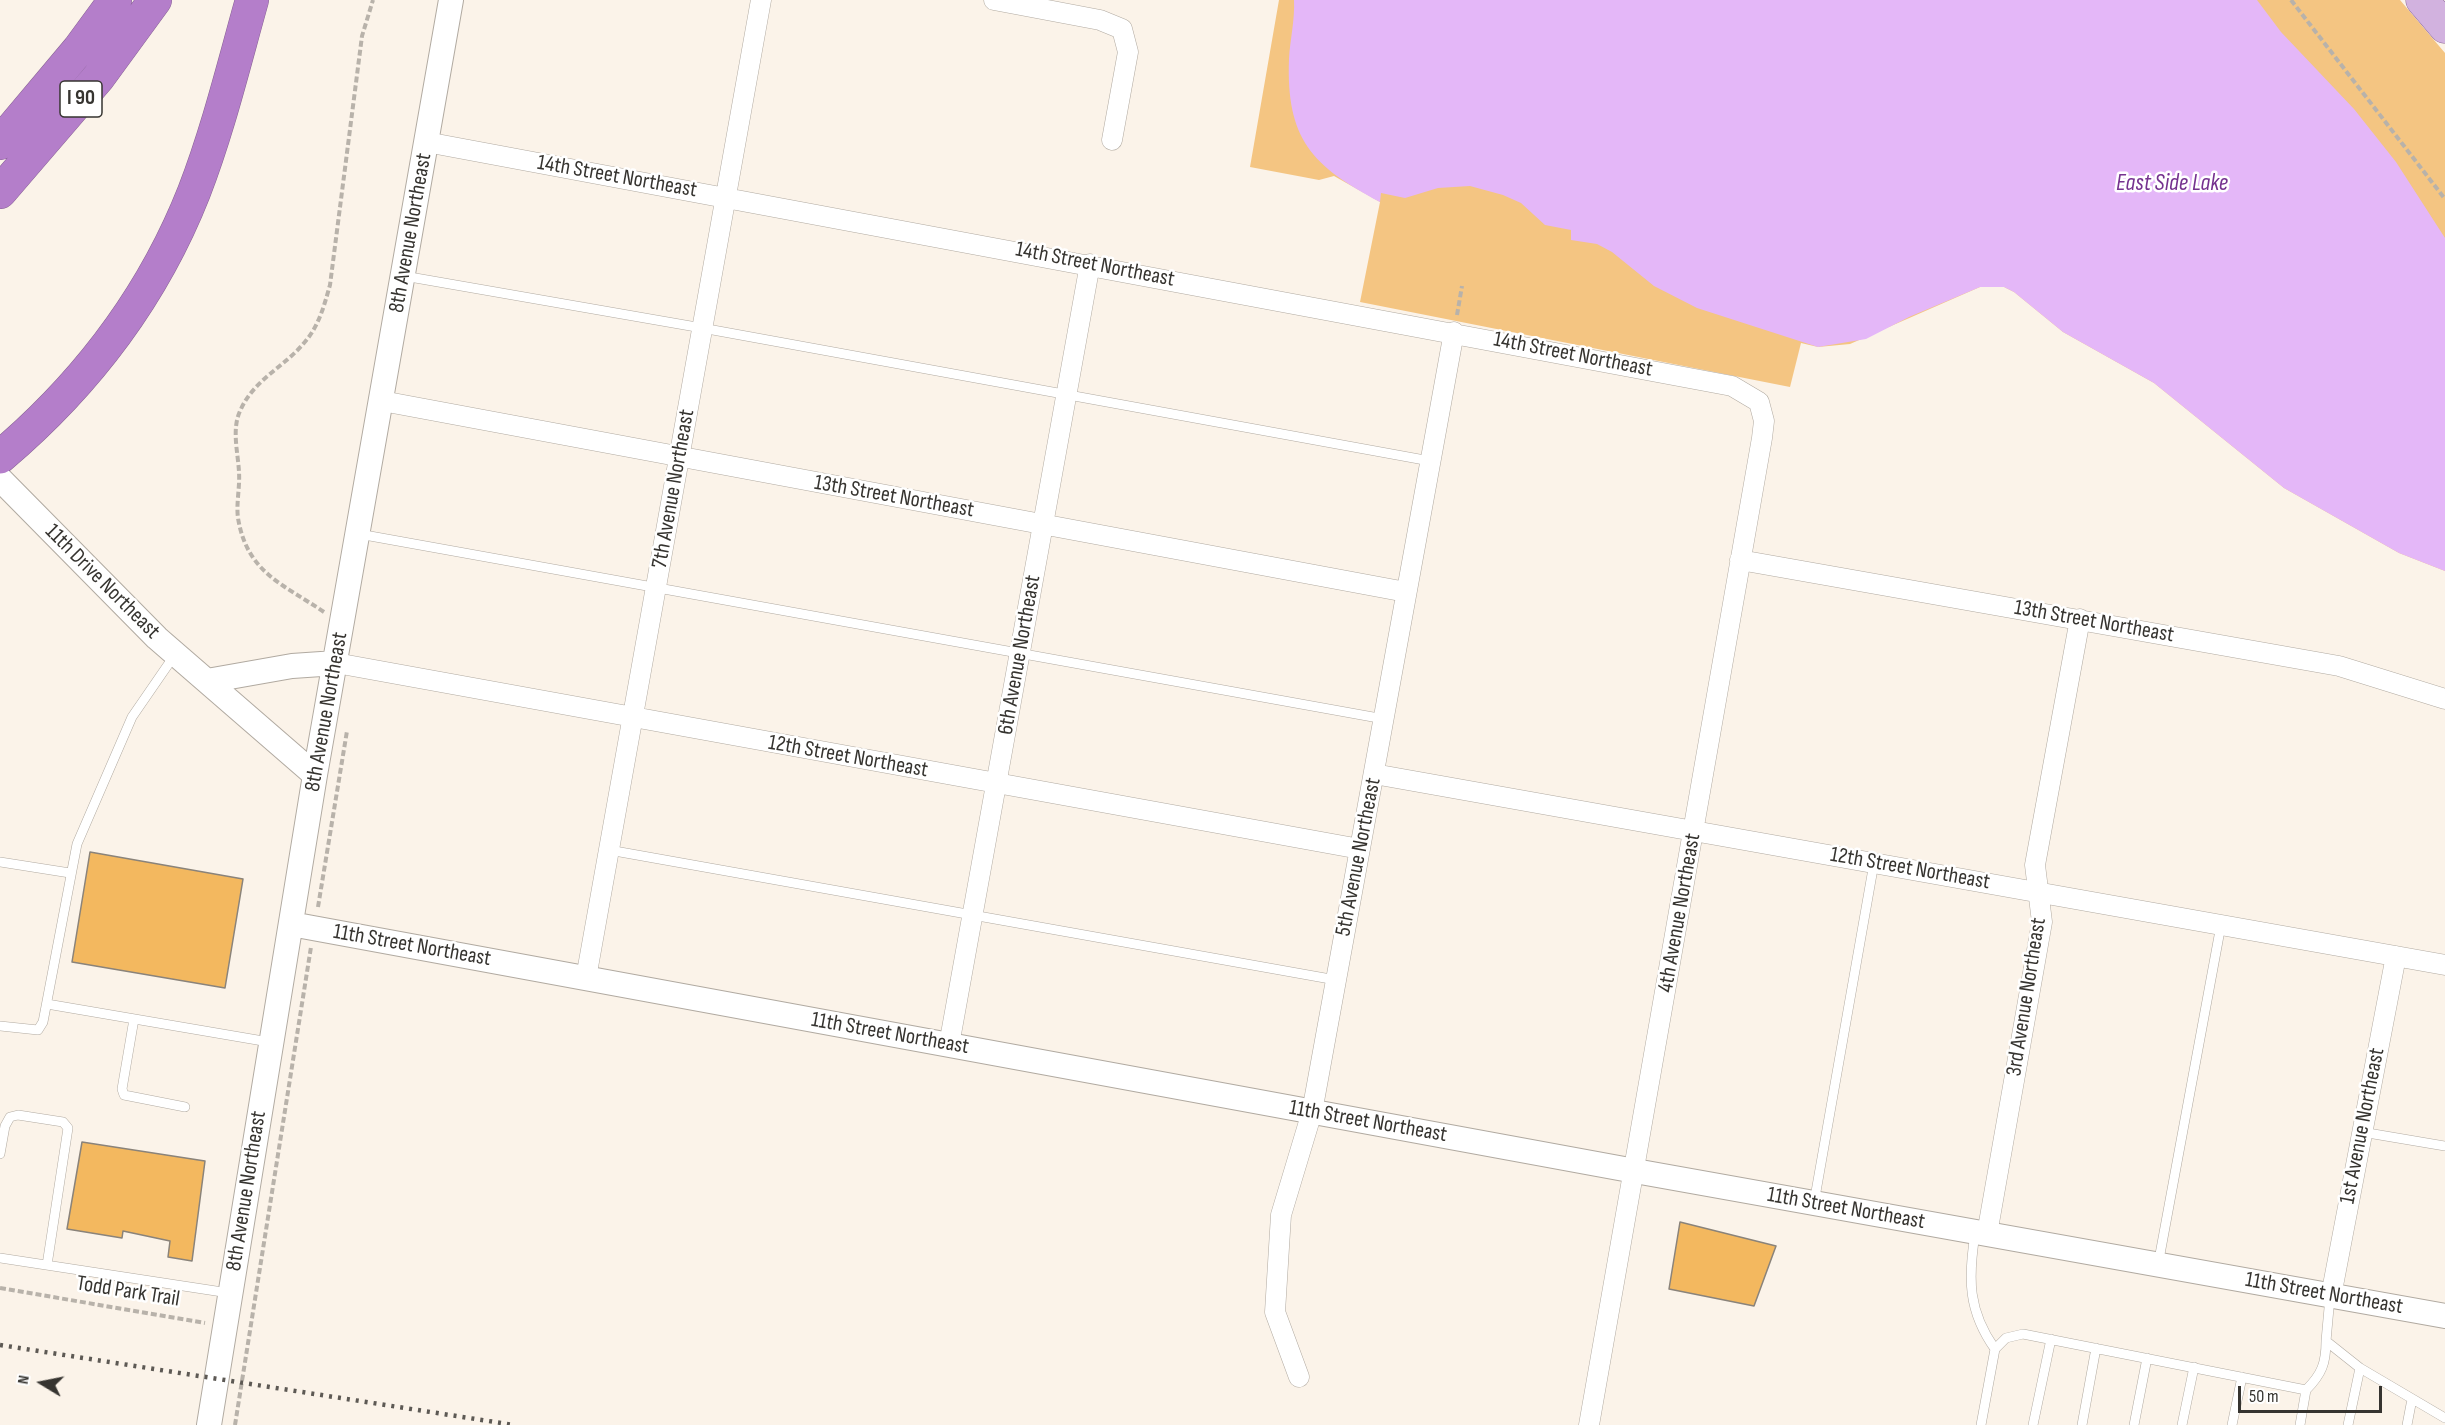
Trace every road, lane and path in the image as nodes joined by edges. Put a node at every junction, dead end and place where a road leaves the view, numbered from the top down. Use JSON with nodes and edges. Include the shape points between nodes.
{"nodes":[{"id":1,"x":115,"y":0,"type":"edge"},
{"id":2,"x":155,"y":0,"type":"edge"},
{"id":3,"x":252,"y":0,"type":"edge"},
{"id":4,"x":374,"y":0,"type":"edge"},
{"id":5,"x":451,"y":0,"type":"edge"},
{"id":6,"x":761,"y":0,"type":"edge"},
{"id":7,"x":994,"y":0,"type":"edge"},
{"id":8,"x":2291,"y":0,"type":"edge"},
{"id":9,"x":2422,"y":0,"type":"edge"},
{"id":10,"x":2445,"y":27,"type":"edge"},
{"id":11,"x":1112,"y":140,"type":"dead end"},
{"id":12,"x":426,"y":142,"type":"junction"},
{"id":13,"x":0,"y":143,"type":"edge"},
{"id":14,"x":0,"y":192,"type":"edge"},
{"id":15,"x":726,"y":197,"type":"junction"},
{"id":16,"x":2445,"y":199,"type":"edge"},
{"id":17,"x":1090,"y":264,"type":"junction"},
{"id":18,"x":404,"y":276,"type":"junction"},
{"id":19,"x":1461,"y":286,"type":"dead end"},
{"id":20,"x":702,"y":328,"type":"junction"},
{"id":21,"x":1454,"y":332,"type":"junction"},
{"id":22,"x":1067,"y":395,"type":"junction"},
{"id":23,"x":382,"y":401,"type":"junction"},
{"id":24,"x":1759,"y":402,"type":"joint"},
{"id":25,"x":0,"y":457,"type":"edge"},
{"id":26,"x":679,"y":458,"type":"junction"},
{"id":27,"x":1430,"y":461,"type":"junction"},
{"id":28,"x":0,"y":479,"type":"edge"},
{"id":29,"x":1044,"y":524,"type":"junction"},
{"id":30,"x":359,"y":534,"type":"junction"},
{"id":31,"x":1740,"y":560,"type":"junction"},
{"id":32,"x":656,"y":587,"type":"junction"},
{"id":33,"x":1406,"y":592,"type":"junction"},
{"id":34,"x":2080,"y":619,"type":"junction"},
{"id":35,"x":342,"y":627,"type":"junction"},
{"id":36,"x":175,"y":653,"type":"junction"},
{"id":37,"x":1020,"y":655,"type":"junction"},
{"id":38,"x":336,"y":663,"type":"junction"},
{"id":39,"x":292,"y":666,"type":"junction"},
{"id":40,"x":207,"y":681,"type":"junction"},
{"id":41,"x":2445,"y":699,"type":"edge"},
{"id":42,"x":633,"y":718,"type":"junction"},
{"id":43,"x":1384,"y":719,"type":"junction"},
{"id":44,"x":348,"y":724,"type":"dead end"},
{"id":45,"x":1374,"y":774,"type":"junction"},
{"id":46,"x":315,"y":775,"type":"junction"},
{"id":47,"x":996,"y":784,"type":"junction"},
{"id":48,"x":1694,"y":831,"type":"junction"},
{"id":49,"x":1360,"y":849,"type":"junction"},
{"id":50,"x":609,"y":850,"type":"junction"},
{"id":51,"x":0,"y":862,"type":"edge"},
{"id":52,"x":1874,"y":863,"type":"junction"},
{"id":53,"x":70,"y":873,"type":"junction"},
{"id":54,"x":2040,"y":893,"type":"junction"},
{"id":55,"x":972,"y":917,"type":"junction"},
{"id":56,"x":291,"y":924,"type":"junction"},
{"id":57,"x":2221,"y":925,"type":"junction"},
{"id":58,"x":315,"y":928,"type":"junction"},
{"id":59,"x":2396,"y":956,"type":"junction"},
{"id":60,"x":2445,"y":965,"type":"edge"},
{"id":61,"x":586,"y":978,"type":"junction"},
{"id":62,"x":1336,"y":980,"type":"junction"},
{"id":63,"x":47,"y":1004,"type":"junction"},
{"id":64,"x":134,"y":1019,"type":"junction"},
{"id":65,"x":0,"y":1026,"type":"edge"},
{"id":66,"x":272,"y":1043,"type":"junction"},
{"id":67,"x":949,"y":1046,"type":"junction"},
{"id":68,"x":184,"y":1107,"type":"dead end"},
{"id":69,"x":1312,"y":1112,"type":"junction"},
{"id":70,"x":2362,"y":1132,"type":"junction"},
{"id":71,"x":2445,"y":1146,"type":"edge"},
{"id":72,"x":0,"y":1154,"type":"edge"},
{"id":73,"x":1635,"y":1171,"type":"junction"},
{"id":74,"x":1814,"y":1203,"type":"junction"},
{"id":75,"x":1981,"y":1233,"type":"junction"},
{"id":76,"x":0,"y":1258,"type":"edge"},
{"id":77,"x":47,"y":1265,"type":"junction"},
{"id":78,"x":2158,"y":1265,"type":"junction"},
{"id":79,"x":0,"y":1288,"type":"edge"},
{"id":80,"x":231,"y":1293,"type":"junction"},
{"id":81,"x":2331,"y":1296,"type":"junction"},
{"id":82,"x":2445,"y":1316,"type":"edge"},
{"id":83,"x":225,"y":1331,"type":"junction"},
{"id":84,"x":248,"y":1338,"type":"junction"},
{"id":85,"x":2051,"y":1339,"type":"junction"},
{"id":86,"x":2326,"y":1341,"type":"junction"},
{"id":87,"x":2096,"y":1348,"type":"junction"},
{"id":88,"x":1995,"y":1349,"type":"junction"},
{"id":89,"x":2146,"y":1358,"type":"junction"},
{"id":90,"x":2194,"y":1367,"type":"junction"},
{"id":91,"x":2360,"y":1368,"type":"junction"},
{"id":92,"x":1299,"y":1377,"type":"dead end"},
{"id":93,"x":2242,"y":1377,"type":"junction"},
{"id":94,"x":2306,"y":1389,"type":"junction"},
{"id":95,"x":2412,"y":1399,"type":"junction"},
{"id":96,"x":2445,"y":1418,"type":"edge"},
{"id":97,"x":209,"y":1425,"type":"edge"},
{"id":98,"x":235,"y":1425,"type":"edge"},
{"id":99,"x":1589,"y":1425,"type":"edge"},
{"id":100,"x":1981,"y":1425,"type":"edge"},
{"id":101,"x":2033,"y":1425,"type":"edge"},
{"id":102,"x":2082,"y":1425,"type":"edge"},
{"id":103,"x":2134,"y":1425,"type":"edge"},
{"id":104,"x":2182,"y":1425,"type":"edge"},
{"id":105,"x":2232,"y":1425,"type":"edge"},
{"id":106,"x":2300,"y":1425,"type":"edge"},
{"id":107,"x":2348,"y":1425,"type":"edge"},
{"id":108,"x":2408,"y":1425,"type":"edge"}],
"edges":[{"from":1,"to":13,"type":"highway","number":"I 90"},
{"from":2,"to":14,"type":"highway","number":"I 90","via":[[98,78]]},
{"from":3,"to":25,"type":"highway","via":[[207,155],[166,255],[123,325],[94,363],[58,404]]},
{"from":4,"to":35,"type":"path","via":[[362,36],[332,274],[319,321],[304,344],[252,392],[240,409],[236,427],[238,517],[248,552],[261,570]]},
{"from":5,"to":12,"type":"street","name":"8th Avenue Northeast"},
{"from":6,"to":15,"type":"street","name":"7th Avenue Northeast"},
{"from":7,"to":11,"type":"street","via":[[1100,20],[1122,29],[1128,52]]},
{"from":8,"to":16,"type":"path"},
{"from":9,"to":10,"type":"main road"},
{"from":12,"to":15,"type":"street","name":"14th Street Northeast"},
{"from":12,"to":18,"type":"street","name":"8th Avenue Northeast"},
{"from":15,"to":17,"type":"street","name":"14th Street Northeast"},
{"from":15,"to":20,"type":"street","name":"7th Avenue Northeast"},
{"from":17,"to":21,"type":"street","name":"14th Street Northeast"},
{"from":17,"to":22,"type":"street","name":"6th Avenue Northeast"},
{"from":18,"to":20,"type":"lane"},
{"from":18,"to":23,"type":"street","name":"8th Avenue Northeast"},
{"from":19,"to":21,"type":"path"},
{"from":20,"to":22,"type":"lane"},
{"from":20,"to":26,"type":"street","name":"7th Avenue Northeast"},
{"from":21,"to":24,"type":"street","name":"14th Street Northeast","via":[[1732,386]]},
{"from":21,"to":27,"type":"street","name":"5th Avenue Northeast"},
{"from":22,"to":27,"type":"lane"},
{"from":22,"to":29,"type":"street","name":"6th Avenue Northeast"},
{"from":23,"to":26,"type":"street","name":"13th Street Northeast"},
{"from":23,"to":30,"type":"street","name":"8th Avenue Northeast"},
{"from":24,"to":31,"type":"street","name":"4th Avenue Northeast","via":[[1764,421],[1762,438]]},
{"from":26,"to":29,"type":"street","name":"13th Street Northeast"},
{"from":26,"to":32,"type":"street","name":"7th Avenue Northeast"},
{"from":27,"to":33,"type":"street","name":"5th Avenue Northeast"},
{"from":28,"to":36,"type":"street","name":"11th Drive Northeast"},
{"from":29,"to":33,"type":"street","name":"13th Street Northeast"},
{"from":29,"to":37,"type":"street","name":"6th Avenue Northeast"},
{"from":30,"to":32,"type":"lane"},
{"from":30,"to":35,"type":"street","name":"8th Avenue Northeast"},
{"from":31,"to":34,"type":"street","name":"13th Street Northeast"},
{"from":31,"to":48,"type":"street","name":"4th Avenue Northeast"},
{"from":32,"to":37,"type":"lane"},
{"from":32,"to":42,"type":"street","name":"7th Avenue Northeast"},
{"from":33,"to":43,"type":"street","name":"5th Avenue Northeast"},
{"from":34,"to":41,"type":"street","name":"13th Street Northeast","via":[[2339,666]]},
{"from":34,"to":54,"type":"street","name":"3rd Avenue Northeast","via":[[2036,865]]},
{"from":35,"to":38,"type":"street","name":"8th Avenue Northeast"},
{"from":35,"to":39,"type":"street"},
{"from":36,"to":40,"type":"street","name":"11th Drive Northeast"},
{"from":36,"to":53,"type":"lane","via":[[132,717],[77,844]]},
{"from":37,"to":43,"type":"lane"},
{"from":37,"to":47,"type":"street","name":"6th Avenue Northeast"},
{"from":38,"to":39,"type":"street"},
{"from":38,"to":42,"type":"street","name":"12th Street Northeast"},
{"from":38,"to":46,"type":"street","name":"8th Avenue Northeast"},
{"from":39,"to":40,"type":"street"},
{"from":40,"to":46,"type":"street","name":"11th Drive Northeast"},
{"from":42,"to":47,"type":"street","name":"12th Street Northeast"},
{"from":42,"to":50,"type":"street","name":"7th Avenue Northeast"},
{"from":43,"to":45,"type":"street","name":"5th Avenue Northeast"},
{"from":44,"to":58,"type":"path"},
{"from":45,"to":48,"type":"street","name":"12th Street Northeast"},
{"from":45,"to":49,"type":"street","name":"5th Avenue Northeast"},
{"from":46,"to":56,"type":"street","name":"8th Avenue Northeast"},
{"from":47,"to":49,"type":"street","name":"12th Street Northeast"},
{"from":47,"to":55,"type":"street","name":"6th Avenue Northeast"},
{"from":48,"to":52,"type":"street","name":"12th Street Northeast"},
{"from":48,"to":73,"type":"street","name":"4th Avenue Northeast"},
{"from":49,"to":62,"type":"street","name":"5th Avenue Northeast"},
{"from":50,"to":55,"type":"lane"},
{"from":50,"to":61,"type":"street","name":"7th Avenue Northeast"},
{"from":51,"to":53,"type":"lane"},
{"from":52,"to":54,"type":"street","name":"12th Street Northeast"},
{"from":52,"to":74,"type":"lane"},
{"from":53,"to":63,"type":"lane"},
{"from":54,"to":57,"type":"street","name":"12th Street Northeast"},
{"from":54,"to":75,"type":"street","name":"3rd Avenue Northeast","via":[[2042,922]]},
{"from":55,"to":62,"type":"lane"},
{"from":55,"to":67,"type":"street","name":"6th Avenue Northeast"},
{"from":56,"to":58,"type":"street","name":"11th Street Northeast"},
{"from":56,"to":66,"type":"street","name":"8th Avenue Northeast"},
{"from":57,"to":59,"type":"street","name":"12th Street Northeast"},
{"from":57,"to":78,"type":"lane"},
{"from":58,"to":61,"type":"street","name":"11th Street Northeast"},
{"from":58,"to":84,"type":"path"},
{"from":59,"to":60,"type":"street","name":"12th Street Northeast"},
{"from":59,"to":70,"type":"street","name":"1st Avenue Northeast"},
{"from":61,"to":67,"type":"street","name":"11th Street Northeast"},
{"from":62,"to":69,"type":"street","name":"5th Avenue Northeast"},
{"from":63,"to":64,"type":"lane"},
{"from":63,"to":65,"type":"lane","via":[[38,1030]]},
{"from":64,"to":66,"type":"lane"},
{"from":64,"to":68,"type":"lane","via":[[124,1095]]},
{"from":66,"to":80,"type":"street","name":"8th Avenue Northeast"},
{"from":67,"to":69,"type":"street","name":"11th Street Northeast"},
{"from":69,"to":73,"type":"street","name":"11th Street Northeast"},
{"from":69,"to":92,"type":"street","name":"5th Avenue Northeast","via":[[1281,1215],[1275,1312]]},
{"from":70,"to":71,"type":"lane"},
{"from":70,"to":81,"type":"street","name":"1st Avenue Northeast"},
{"from":72,"to":77,"type":"lane","via":[[10,1117],[63,1122],[68,1128]]},
{"from":73,"to":74,"type":"street","name":"11th Street Northeast"},
{"from":73,"to":99,"type":"street","name":"4th Avenue Northeast"},
{"from":74,"to":75,"type":"street","name":"11th Street Northeast"},
{"from":75,"to":78,"type":"street","name":"11th Street Northeast"},
{"from":75,"to":88,"type":"lane","via":[[1970,1266],[1972,1302],[1981,1329]]},
{"from":76,"to":77,"type":"lane"},
{"from":77,"to":80,"type":"lane"},
{"from":78,"to":81,"type":"street","name":"11th Street Northeast"},
{"from":79,"to":83,"type":"path","name":"Todd Park Trail","via":[[199,1319]]},
{"from":80,"to":83,"type":"street","name":"8th Avenue Northeast"},
{"from":81,"to":82,"type":"street","name":"11th Street Northeast"},
{"from":81,"to":86,"type":"lane"},
{"from":83,"to":84,"type":"path","name":"Todd Park Trail"},
{"from":83,"to":97,"type":"street","name":"8th Avenue Northeast"},
{"from":84,"to":98,"type":"path"},
{"from":85,"to":87,"type":"lane"},
{"from":85,"to":88,"type":"lane","via":[[2023,1334],[2006,1338]]},
{"from":85,"to":101,"type":"lane"},
{"from":86,"to":91,"type":"lane"},
{"from":86,"to":94,"type":"lane","via":[[2326,1361],[2319,1377]]},
{"from":87,"to":89,"type":"lane"},
{"from":87,"to":102,"type":"lane"},
{"from":88,"to":100,"type":"lane"},
{"from":89,"to":90,"type":"lane"},
{"from":89,"to":103,"type":"lane"},
{"from":90,"to":93,"type":"lane"},
{"from":90,"to":104,"type":"lane"},
{"from":91,"to":95,"type":"lane"},
{"from":91,"to":107,"type":"lane"},
{"from":93,"to":94,"type":"lane"},
{"from":93,"to":105,"type":"lane"},
{"from":94,"to":106,"type":"lane"},
{"from":95,"to":96,"type":"lane"},
{"from":95,"to":108,"type":"lane"}]}
